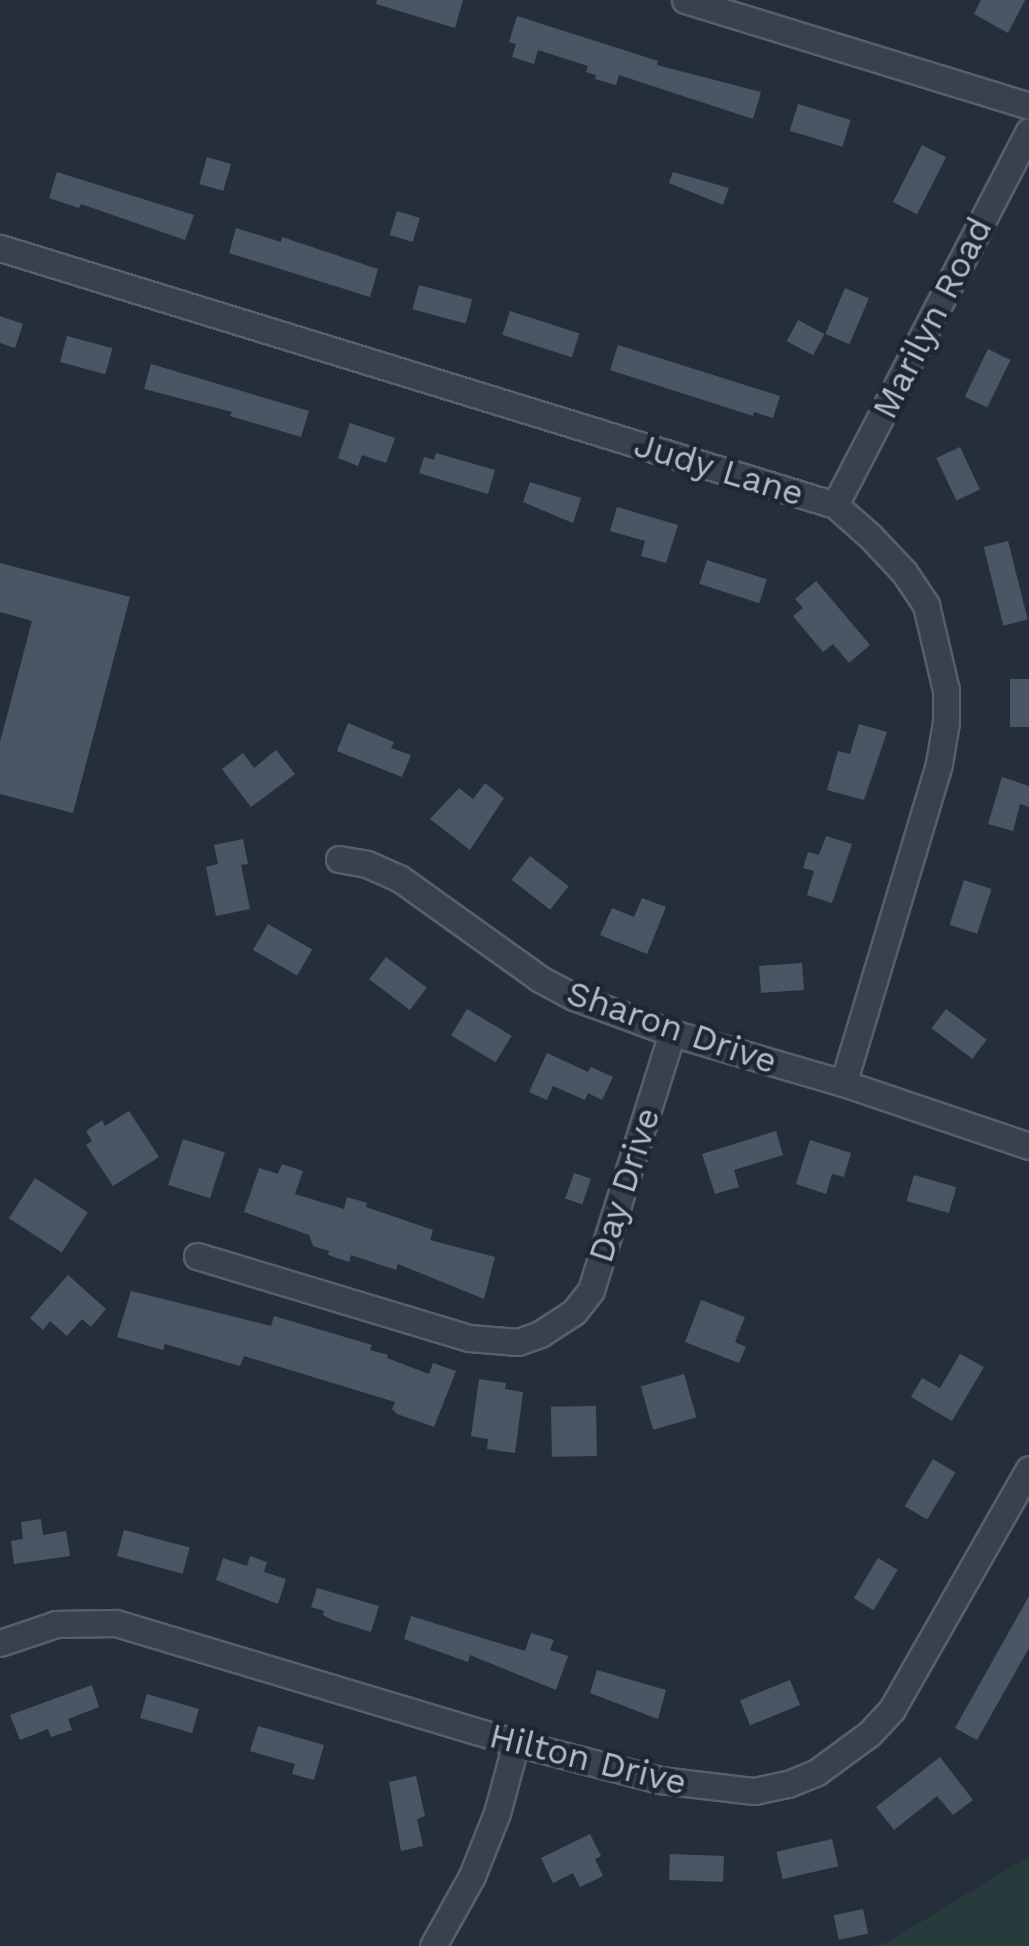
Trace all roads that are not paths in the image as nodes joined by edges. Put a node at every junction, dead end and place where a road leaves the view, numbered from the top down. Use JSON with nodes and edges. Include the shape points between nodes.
{"nodes":[{"id":1,"x":686,"y":0,"type":"edge"},
{"id":2,"x":1029,"y":106,"type":"edge"},
{"id":3,"x":1029,"y":130,"type":"edge"},
{"id":4,"x":0,"y":248,"type":"edge"},
{"id":5,"x":835,"y":505,"type":"junction"},
{"id":6,"x":339,"y":859,"type":"dead end"},
{"id":7,"x":672,"y":1033,"type":"junction"},
{"id":8,"x":843,"y":1083,"type":"junction"},
{"id":9,"x":1029,"y":1146,"type":"edge"},
{"id":10,"x":197,"y":1256,"type":"dead end"},
{"id":11,"x":1029,"y":1469,"type":"edge"},
{"id":12,"x":0,"y":1643,"type":"edge"},
{"id":13,"x":516,"y":1743,"type":"junction"},
{"id":14,"x":433,"y":1946,"type":"edge"}],
"edges":[{"from":1,"to":2,"type":"street"},
{"from":3,"to":5,"type":"street","name":"Marilyn Road"},
{"from":4,"to":5,"type":"street","name":"Judy Lane"},
{"from":5,"to":8,"type":"street","name":"Judy Lane","via":[[904,572],[926,606],[946,690],[940,764]]},
{"from":6,"to":7,"type":"street","name":"Sharon Drive","via":[[398,878],[574,997]]},
{"from":7,"to":8,"type":"street","name":"Sharon Drive"},
{"from":7,"to":10,"type":"street","name":"Day Drive","via":[[591,1290],[558,1325],[518,1342],[495,1343]]},
{"from":8,"to":9,"type":"street","name":"Sharon Drive"},
{"from":11,"to":13,"type":"street","name":"Hilton Drive","via":[[892,1709],[817,1772],[754,1791],[710,1789]]},
{"from":12,"to":13,"type":"street","name":"Hilton Drive","via":[[56,1624],[116,1623]]},
{"from":13,"to":14,"type":"street","via":[[472,1876]]}]}
